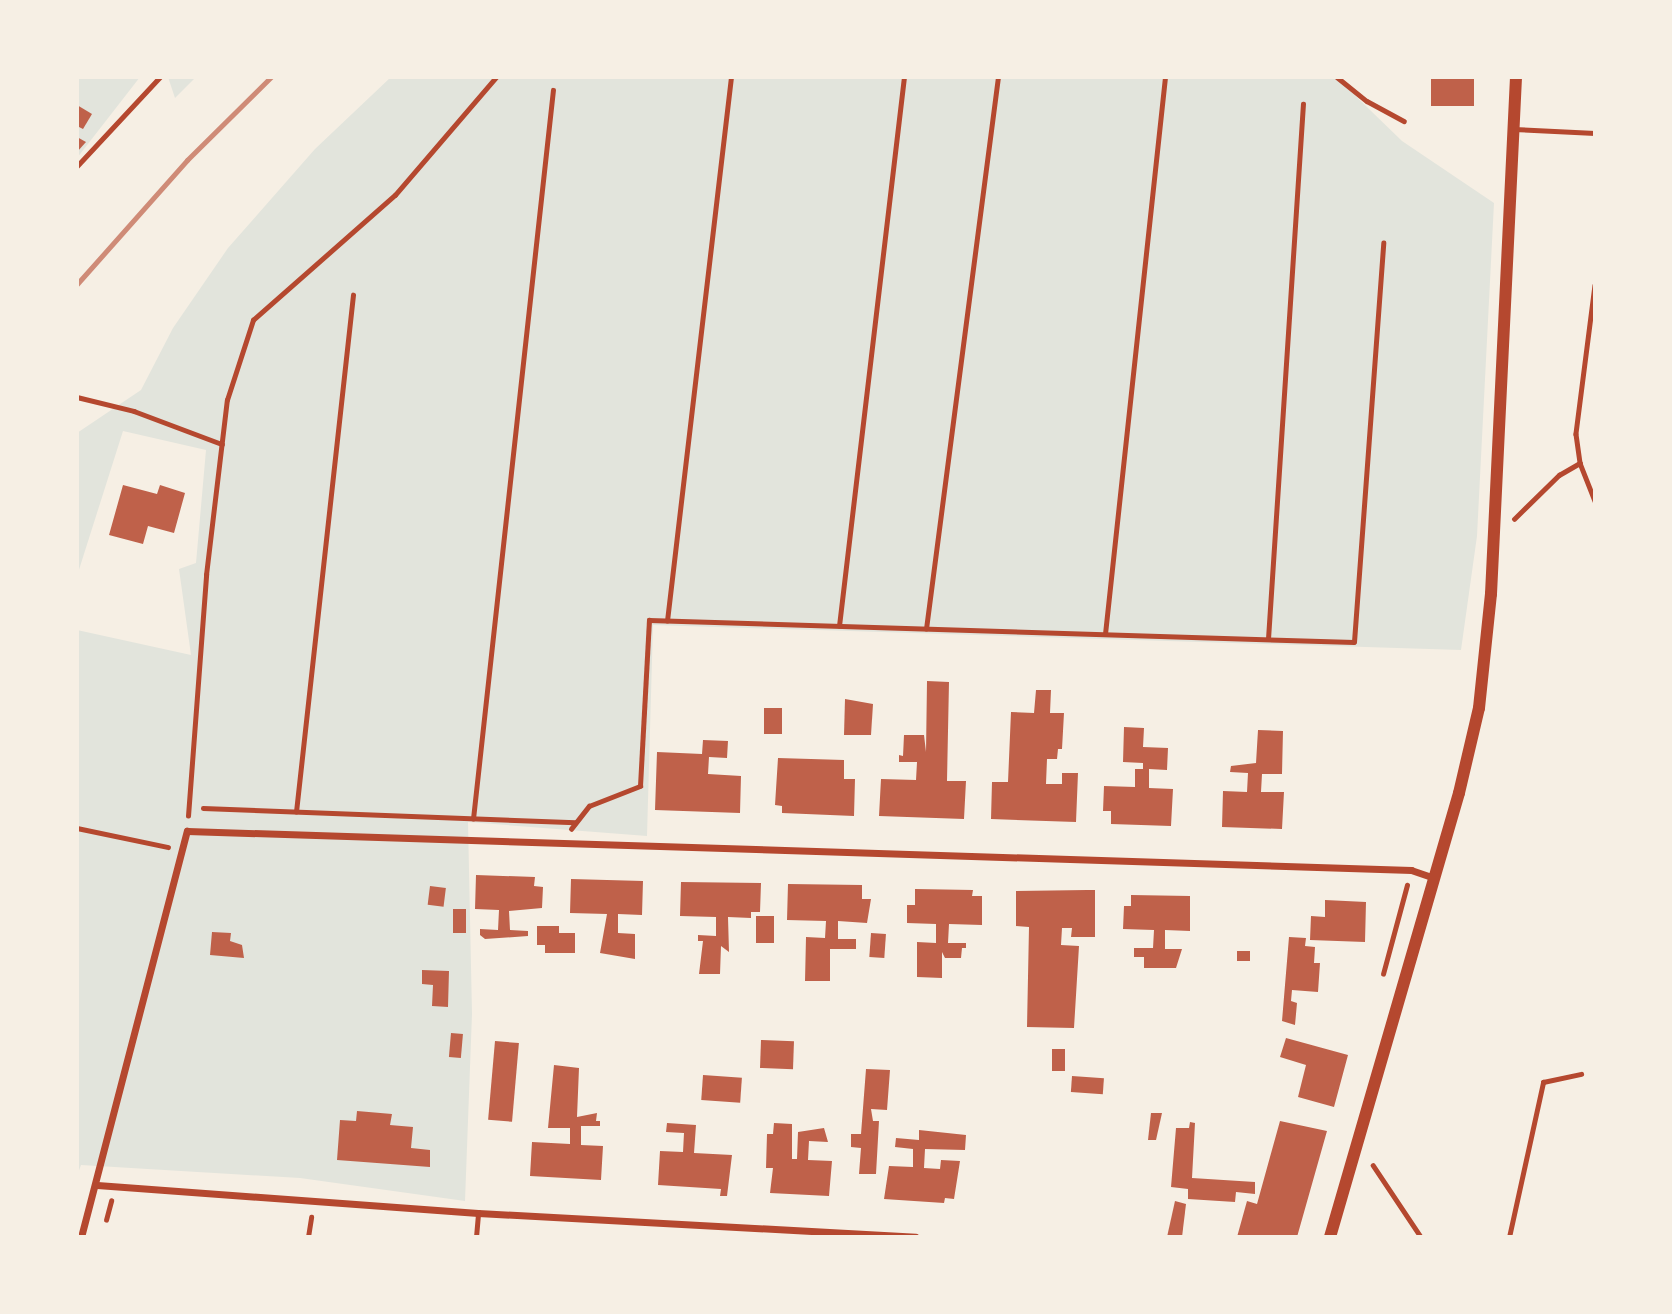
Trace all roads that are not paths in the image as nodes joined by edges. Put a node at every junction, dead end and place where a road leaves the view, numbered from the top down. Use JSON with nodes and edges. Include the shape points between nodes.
{"nodes":[{"id":1,"x":1516,"y":77,"type":"edge"},
{"id":2,"x":1513,"y":129,"type":"junction"},
{"id":3,"x":1595,"y":133,"type":"edge"},
{"id":4,"x":1434,"y":878,"type":"junction"},
{"id":5,"x":1581,"y":1074,"type":"dead end"},
{"id":6,"x":97,"y":1185,"type":"junction"},
{"id":7,"x":478,"y":1213,"type":"junction"},
{"id":8,"x":81,"y":1237,"type":"edge"},
{"id":9,"x":476,"y":1237,"type":"edge"},
{"id":10,"x":915,"y":1237,"type":"edge"},
{"id":11,"x":1330,"y":1237,"type":"edge"},
{"id":12,"x":1509,"y":1237,"type":"edge"}],
"edges":[{"from":1,"to":2,"type":"street"},
{"from":2,"to":3,"type":"lane"},
{"from":2,"to":4,"type":"street","via":[[1486,651],[1479,708]]},
{"from":4,"to":6,"type":"street","via":[[1411,870],[187,831]]},
{"from":4,"to":11,"type":"street"},
{"from":5,"to":12,"type":"lane","via":[[1543,1082]]},
{"from":6,"to":7,"type":"street"},
{"from":6,"to":8,"type":"street"},
{"from":7,"to":9,"type":"lane"},
{"from":7,"to":10,"type":"street"}]}
